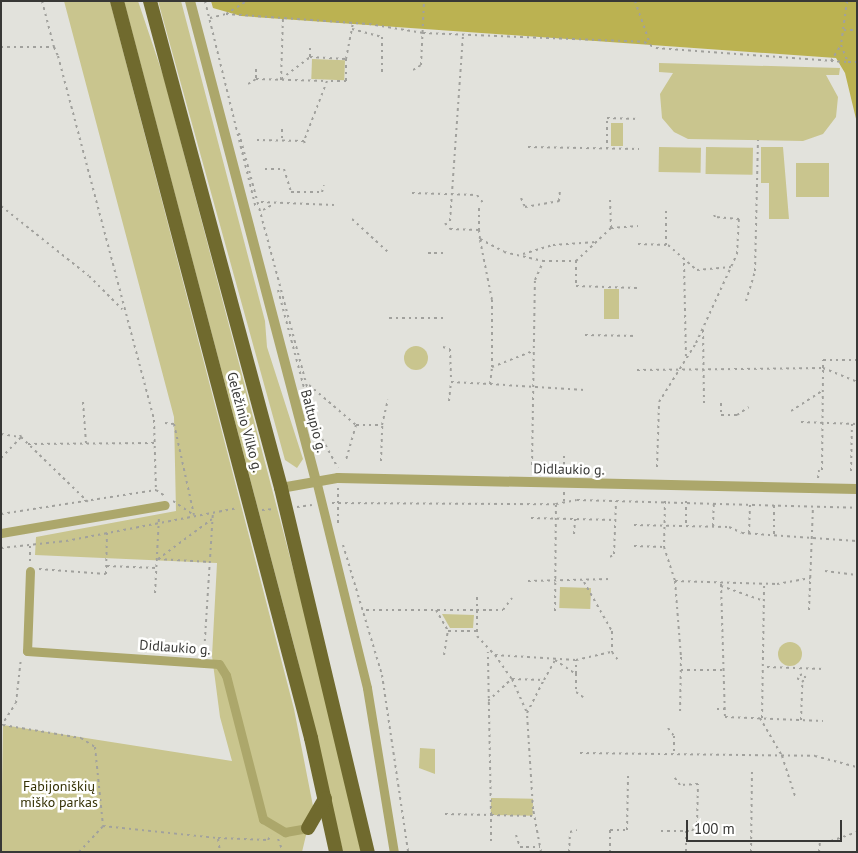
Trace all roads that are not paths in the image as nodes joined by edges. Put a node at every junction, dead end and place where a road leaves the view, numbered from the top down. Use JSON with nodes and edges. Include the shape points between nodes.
{"nodes":[{"id":1,"x":117,"y":1,"type":"edge"},
{"id":2,"x":150,"y":1,"type":"edge"},
{"id":3,"x":190,"y":1,"type":"edge"},
{"id":4,"x":316,"y":480,"type":"junction"},
{"id":5,"x":281,"y":488,"type":"junction"},
{"id":6,"x":857,"y":489,"type":"edge"},
{"id":7,"x":162,"y":505,"type":"road end"},
{"id":8,"x":1,"y":533,"type":"edge"},
{"id":9,"x":30,"y":572,"type":"dead end"},
{"id":10,"x":325,"y":798,"type":"junction"},
{"id":11,"x":308,"y":828,"type":"junction"},
{"id":12,"x":336,"y":850,"type":"edge"},
{"id":13,"x":368,"y":852,"type":"edge"},
{"id":14,"x":394,"y":852,"type":"edge"}],
"edges":[{"from":1,"to":10,"type":"highway","name":"Geležinio Vilko g."},
{"from":2,"to":5,"type":"highway","name":"Geležinio Vilko g."},
{"from":3,"to":4,"type":"street","name":"Baltupio g."},
{"from":4,"to":5,"type":"street","name":"Didlaukio g."},
{"from":4,"to":6,"type":"street","name":"Didlaukio g."},
{"from":4,"to":14,"type":"street","name":"Baltupio g.","via":[[367,688]]},
{"from":5,"to":13,"type":"highway","name":"Geležinio Vilko g."},
{"from":7,"to":8,"type":"street"},
{"from":9,"to":11,"type":"street","name":"Didlaukio g.","via":[[27,651],[219,664],[226,675],[259,810],[275,829]]},
{"from":10,"to":11,"type":"highway","via":[[315,823]]},
{"from":10,"to":12,"type":"highway","name":"Geležinio Vilko g."},
{"from":11,"to":12,"type":"highway"}]}
